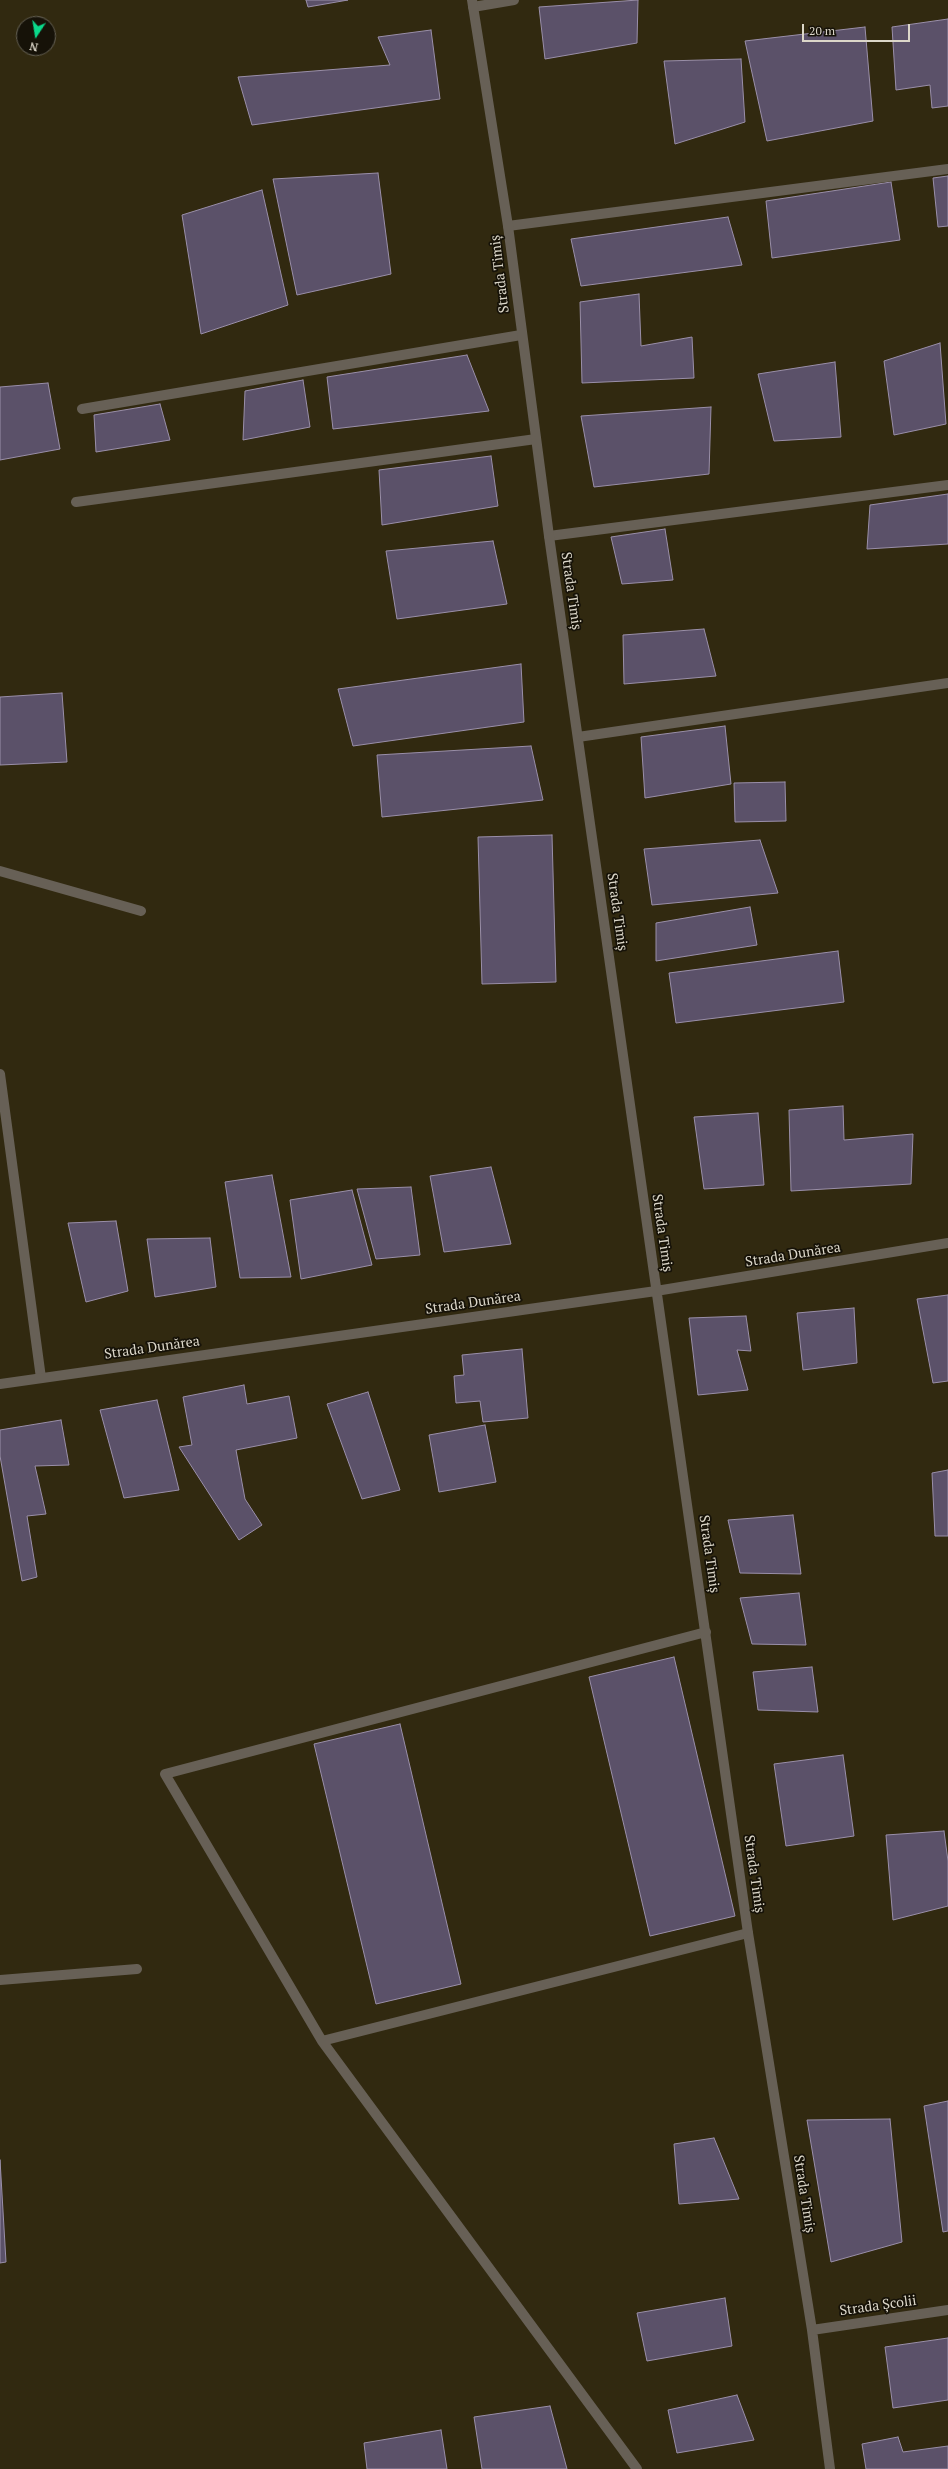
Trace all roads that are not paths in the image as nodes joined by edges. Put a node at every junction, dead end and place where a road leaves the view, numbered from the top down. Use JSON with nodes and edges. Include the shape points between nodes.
{"nodes":[{"id":1,"x":514,"y":0,"type":"edge"},
{"id":2,"x":472,"y":4,"type":"edge"},
{"id":3,"x":948,"y":169,"type":"edge"},
{"id":4,"x":508,"y":226,"type":"junction"},
{"id":5,"x":521,"y":334,"type":"junction"},
{"id":6,"x":82,"y":409,"type":"dead end"},
{"id":7,"x":536,"y":439,"type":"junction"},
{"id":8,"x":948,"y":485,"type":"edge"},
{"id":9,"x":76,"y":502,"type":"dead end"},
{"id":10,"x":549,"y":536,"type":"junction"},
{"id":11,"x":948,"y":683,"type":"edge"},
{"id":12,"x":578,"y":737,"type":"junction"},
{"id":13,"x":0,"y":871,"type":"edge"},
{"id":14,"x":141,"y":911,"type":"dead end"},
{"id":15,"x":0,"y":1074,"type":"edge"},
{"id":16,"x":948,"y":1243,"type":"edge"},
{"id":17,"x":656,"y":1291,"type":"junction"},
{"id":18,"x":40,"y":1378,"type":"junction"},
{"id":19,"x":0,"y":1384,"type":"edge"},
{"id":20,"x":706,"y":1632,"type":"junction"},
{"id":21,"x":748,"y":1933,"type":"junction"},
{"id":22,"x":137,"y":1969,"type":"dead end"},
{"id":23,"x":0,"y":1980,"type":"edge"},
{"id":24,"x":322,"y":2041,"type":"junction"},
{"id":25,"x":948,"y":2310,"type":"edge"},
{"id":26,"x":812,"y":2330,"type":"junction"},
{"id":27,"x":637,"y":2469,"type":"edge"},
{"id":28,"x":830,"y":2469,"type":"edge"}],
"edges":[{"from":1,"to":2,"type":"street"},
{"from":2,"to":4,"type":"street","name":"Strada Timiș"},
{"from":3,"to":4,"type":"street"},
{"from":4,"to":5,"type":"street","name":"Strada Timiș"},
{"from":5,"to":6,"type":"street"},
{"from":5,"to":7,"type":"street","name":"Strada Timiș"},
{"from":7,"to":9,"type":"street"},
{"from":7,"to":10,"type":"street","name":"Strada Timiș"},
{"from":8,"to":10,"type":"street"},
{"from":10,"to":12,"type":"street","name":"Strada Timiș"},
{"from":11,"to":12,"type":"street"},
{"from":12,"to":17,"type":"street","name":"Strada Timiș"},
{"from":13,"to":14,"type":"street"},
{"from":15,"to":18,"type":"street"},
{"from":16,"to":17,"type":"street","name":"Strada Dunărea"},
{"from":17,"to":18,"type":"street","name":"Strada Dunărea"},
{"from":17,"to":20,"type":"street","name":"Strada Timiș"},
{"from":18,"to":19,"type":"street","name":"Strada Dunărea"},
{"from":20,"to":21,"type":"street","name":"Strada Timiș"},
{"from":20,"to":24,"type":"street","via":[[165,1774]]},
{"from":21,"to":24,"type":"street"},
{"from":21,"to":26,"type":"street","name":"Strada Timiș"},
{"from":22,"to":23,"type":"street"},
{"from":24,"to":27,"type":"street"},
{"from":25,"to":26,"type":"street","name":"Strada Școlii"},
{"from":26,"to":28,"type":"street","name":"Strada Timiș"}]}
